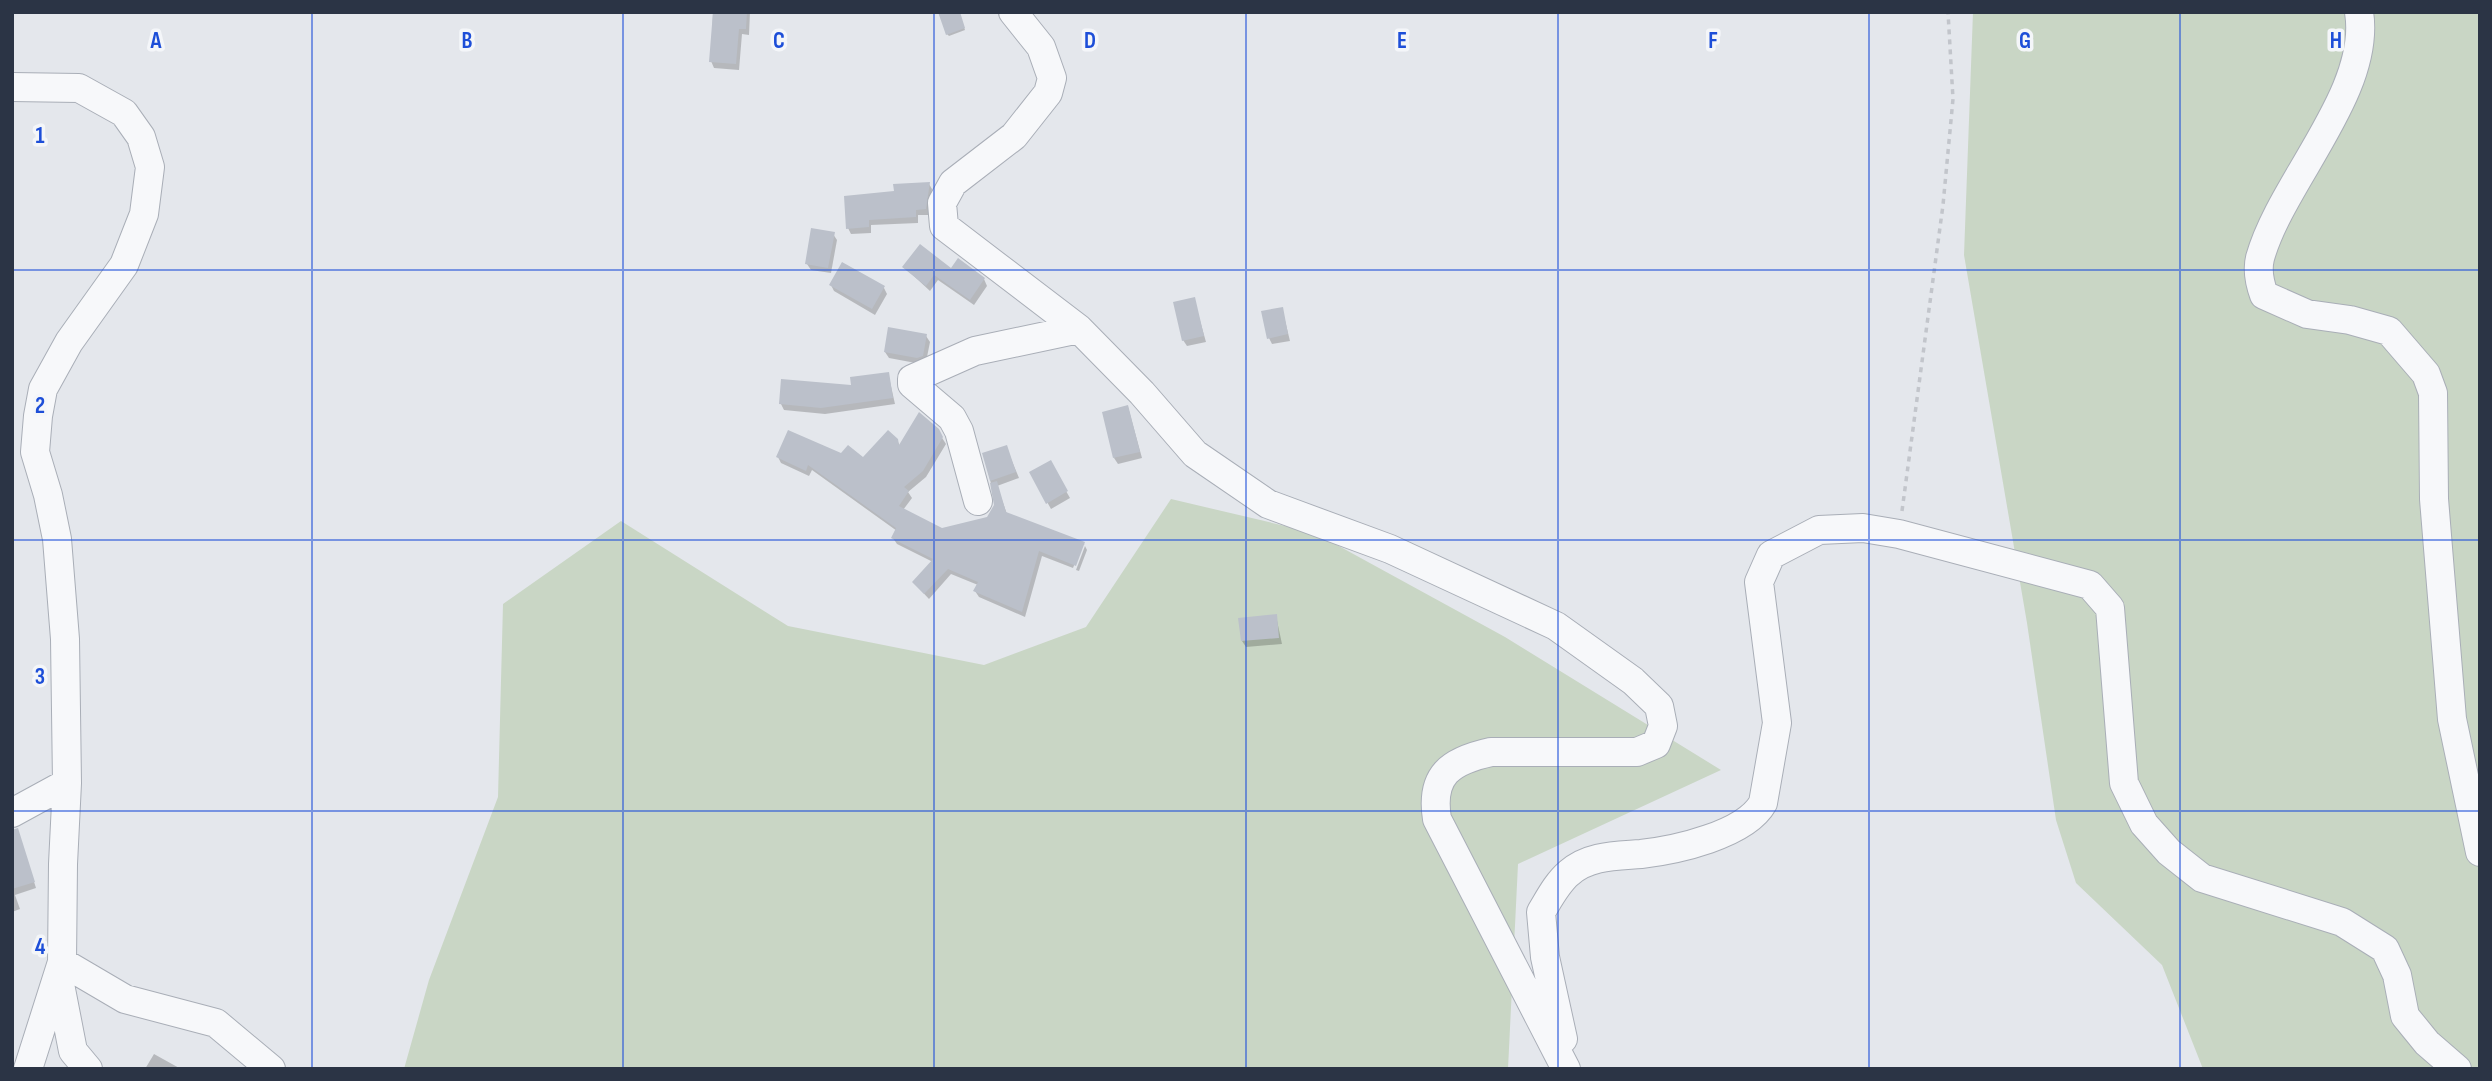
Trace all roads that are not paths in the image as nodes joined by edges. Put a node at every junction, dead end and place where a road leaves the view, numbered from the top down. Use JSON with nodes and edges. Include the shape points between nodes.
{"nodes":[{"id":1,"x":1013,"y":12,"type":"edge"},
{"id":2,"x":2359,"y":12,"type":"edge"},
{"id":3,"x":12,"y":87,"type":"edge"},
{"id":4,"x":1079,"y":329,"type":"junction"},
{"id":5,"x":978,"y":501,"type":"dead end"},
{"id":6,"x":67,"y":783,"type":"junction"},
{"id":7,"x":12,"y":813,"type":"edge"},
{"id":8,"x":2480,"y":852,"type":"edge"},
{"id":9,"x":60,"y":970,"type":"junction"},
{"id":10,"x":28,"y":1069,"type":"edge"},
{"id":11,"x":88,"y":1069,"type":"edge"},
{"id":12,"x":271,"y":1069,"type":"edge"},
{"id":13,"x":1566,"y":1069,"type":"edge"},
{"id":14,"x":1572,"y":1069,"type":"edge"},
{"id":15,"x":2457,"y":1069,"type":"edge"}],
"edges":[{"from":1,"to":4,"type":"street","via":[[1041,47],[1052,78],[1048,93],[1014,136],[953,183],[942,203],[944,226]]},
{"from":2,"to":8,"type":"street","via":[[2362,30],[2347,87],[2259,260],[2259,281],[2264,295],[2306,314],[2389,331],[2426,374],[2433,393],[2434,499],[2452,719]]},
{"from":3,"to":6,"type":"street","via":[[79,88],[124,113],[141,137],[150,167],[144,214],[124,265],[69,342],[43,389],[38,416],[35,452],[57,539],[65,639]]},
{"from":4,"to":5,"type":"street","via":[[975,351],[912,379],[912,384],[952,418]]},
{"from":4,"to":13,"type":"street","via":[[1195,454],[1268,504],[1390,549],[1556,626],[1633,681],[1659,706],[1663,726],[1656,744],[1637,752],[1491,752],[1469,757],[1444,774],[1433,795],[1437,819]]},
{"from":6,"to":7,"type":"street"},
{"from":6,"to":9,"type":"street"},
{"from":9,"to":10,"type":"street"},
{"from":9,"to":11,"type":"street","via":[[73,1051]]},
{"from":9,"to":12,"type":"street","via":[[125,999],[216,1023]]},
{"from":14,"to":15,"type":"street","via":[[1545,957],[1541,912],[1570,872],[1588,861],[1677,848],[1737,827],[1757,813],[1763,803],[1777,723],[1759,582],[1771,555],[1819,530],[1863,528],[2090,585],[2110,608],[2124,783],[2144,824],[2202,878],[2342,922],[2385,948],[2406,1016],[2427,1043]]}]}
